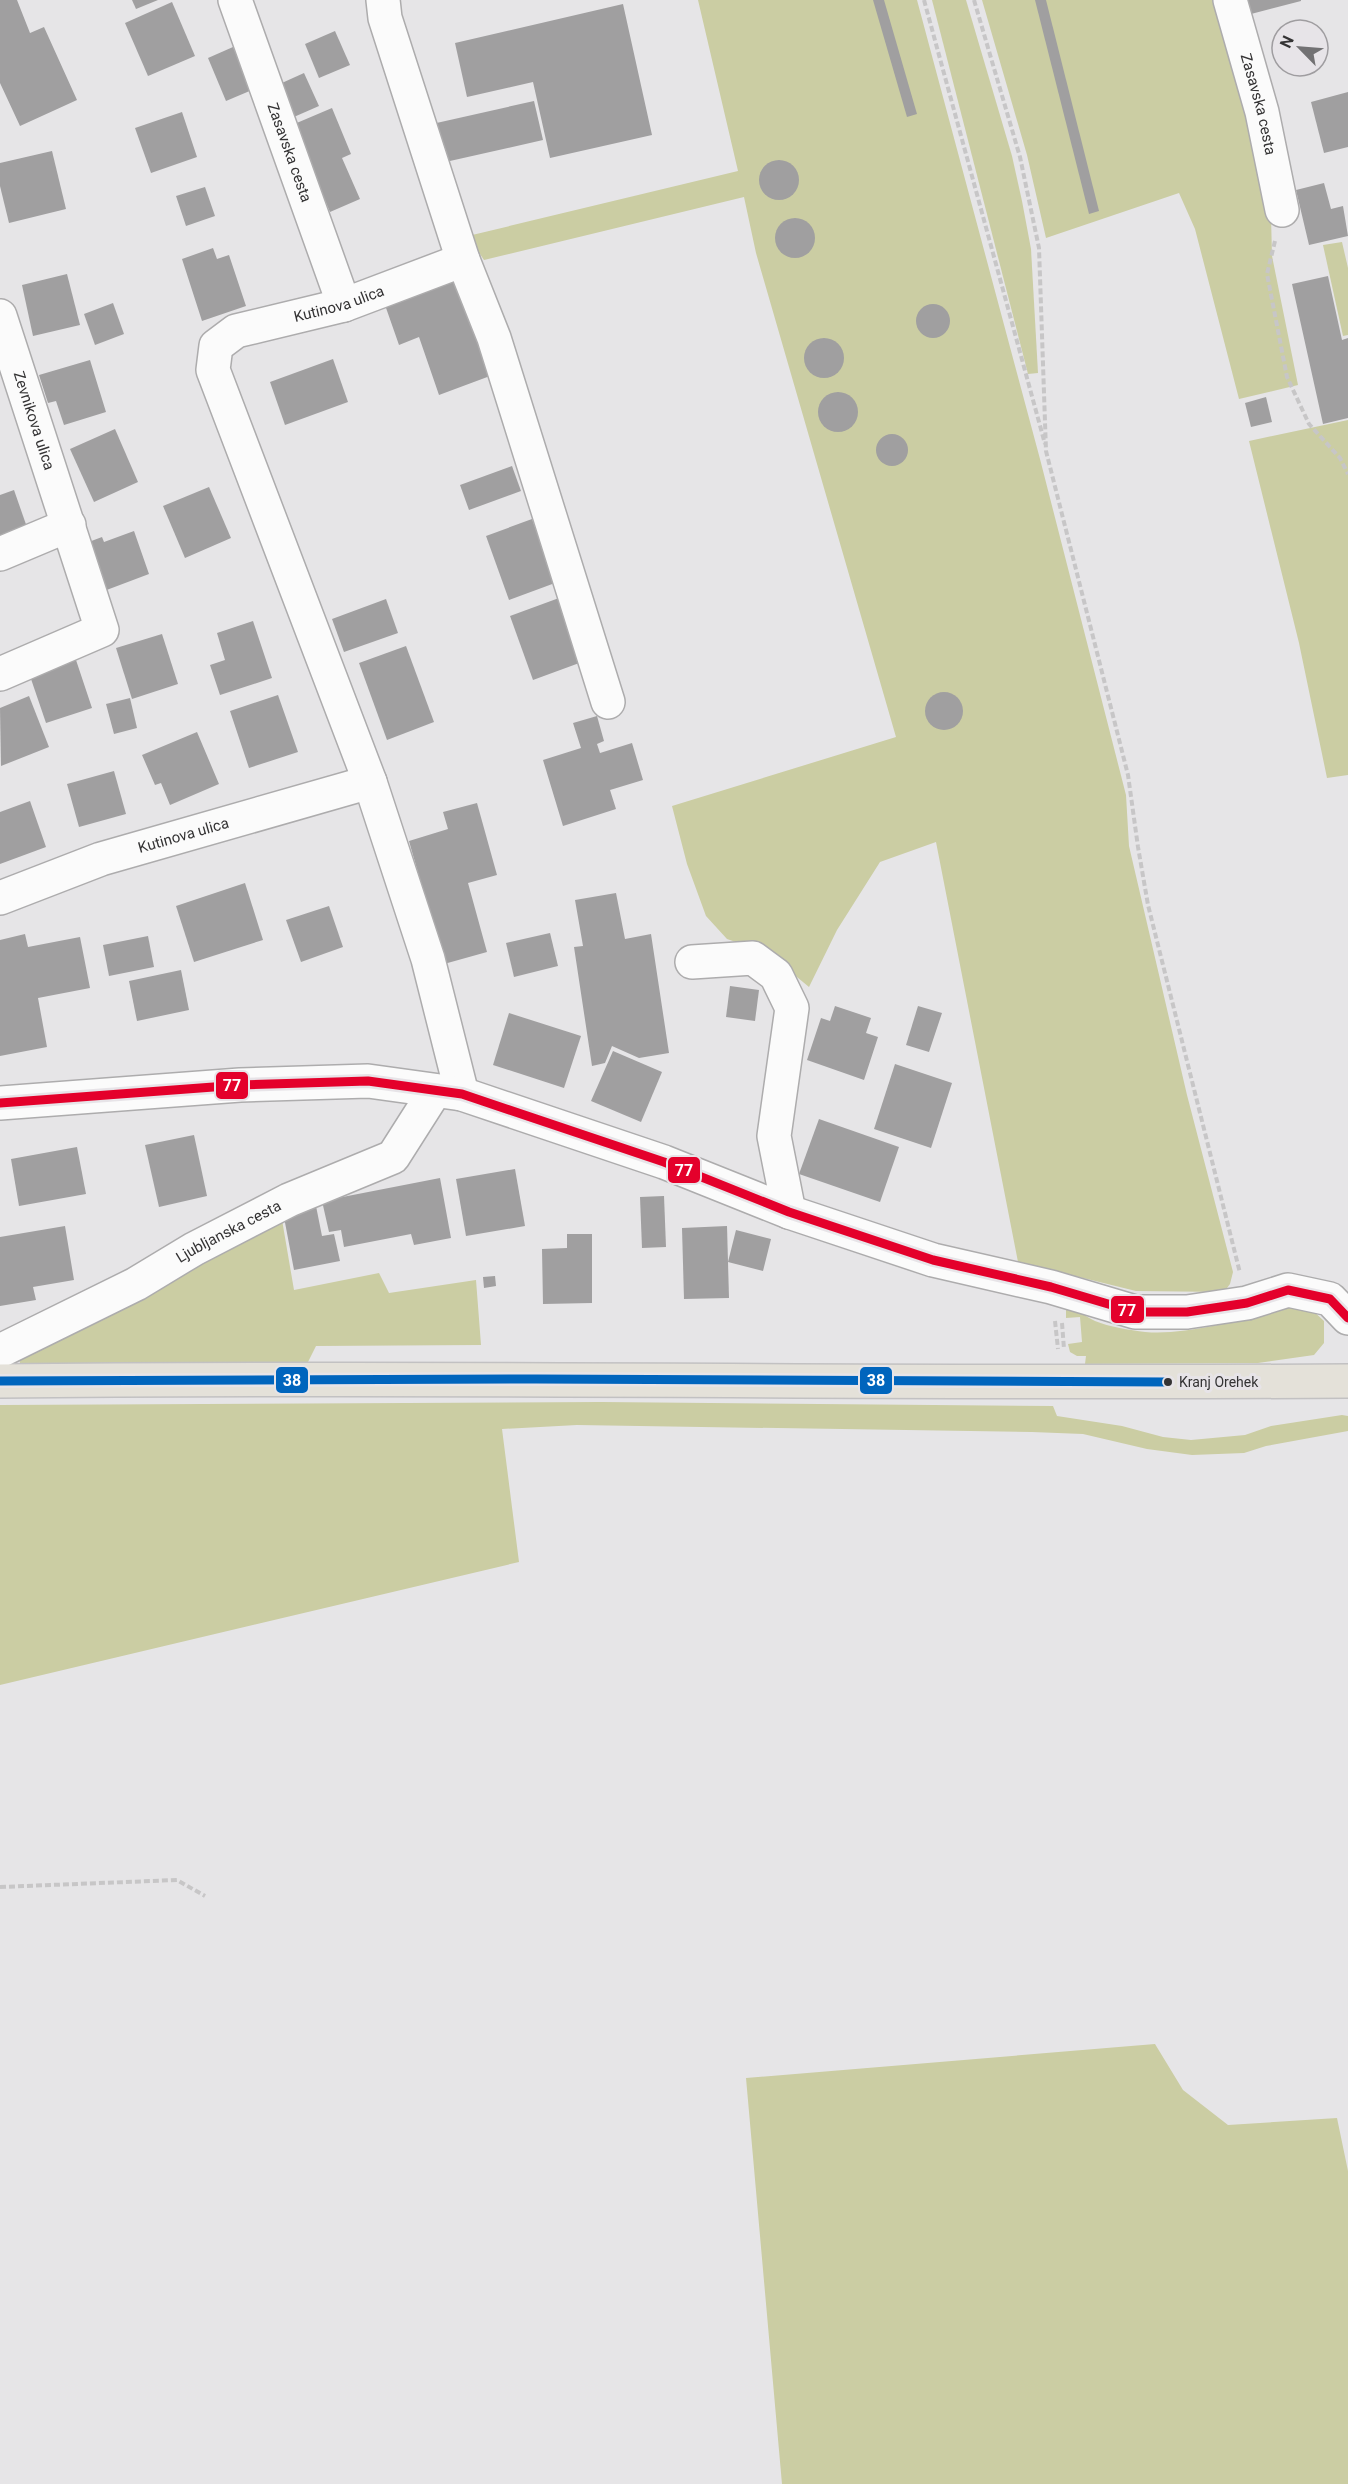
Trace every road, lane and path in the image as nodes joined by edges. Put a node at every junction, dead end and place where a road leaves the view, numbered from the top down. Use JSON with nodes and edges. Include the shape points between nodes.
{"nodes":[{"id":1,"x":236,"y":0,"type":"edge"},
{"id":2,"x":383,"y":0,"type":"edge"},
{"id":3,"x":924,"y":0,"type":"edge"},
{"id":4,"x":974,"y":0,"type":"edge"},
{"id":5,"x":1230,"y":0,"type":"edge"},
{"id":6,"x":1282,"y":210,"type":"joint"},
{"id":7,"x":463,"y":260,"type":"junction"},
{"id":8,"x":344,"y":305,"type":"junction"},
{"id":9,"x":0,"y":316,"type":"edge"},
{"id":10,"x":8,"y":372,"type":"edge"},
{"id":11,"x":1047,"y":451,"type":"junction"},
{"id":12,"x":1348,"y":474,"type":"edge"},
{"id":13,"x":69,"y":525,"type":"junction"},
{"id":14,"x":0,"y":554,"type":"edge"},
{"id":15,"x":0,"y":674,"type":"edge"},
{"id":16,"x":608,"y":702,"type":"dead end"},
{"id":17,"x":370,"y":782,"type":"junction"},
{"id":18,"x":0,"y":898,"type":"edge"},
{"id":19,"x":692,"y":962,"type":"dead end"},
{"id":20,"x":448,"y":1092,"type":"junction"},
{"id":21,"x":0,"y":1103,"type":"edge"},
{"id":22,"x":789,"y":1212,"type":"junction"},
{"id":23,"x":1055,"y":1289,"type":"junction"},
{"id":24,"x":1247,"y":1303,"type":"junction"},
{"id":25,"x":1348,"y":1318,"type":"edge"},
{"id":26,"x":0,"y":1351,"type":"edge"},
{"id":27,"x":1059,"y":1354,"type":"dead end"},
{"id":28,"x":1065,"y":1354,"type":"dead end"},
{"id":29,"x":1348,"y":1381,"type":"edge"},
{"id":30,"x":0,"y":1382,"type":"edge"},
{"id":31,"x":0,"y":1887,"type":"edge"},
{"id":32,"x":205,"y":1896,"type":"dead end"}],
"edges":[{"from":1,"to":8,"type":"street","name":"Zasavska cesta"},
{"from":2,"to":7,"type":"street","via":[[385,18]]},
{"from":3,"to":11,"type":"path"},
{"from":4,"to":11,"type":"path","via":[[1020,157],[1039,248]]},
{"from":5,"to":6,"type":"street","name":"Zasavska cesta","via":[[1262,112]]},
{"from":6,"to":12,"type":"path","via":[[1267,274],[1287,376],[1309,424],[1340,458]]},
{"from":7,"to":8,"type":"street","name":"Kutinova ulica"},
{"from":7,"to":16,"type":"street","via":[[494,338]]},
{"from":8,"to":17,"type":"street","name":"Kutinova ulica","via":[[236,331],[216,346],[213,370]]},
{"from":9,"to":10,"type":"street","name":"Zevnikova ulica"},
{"from":10,"to":13,"type":"street","name":"Zevnikova ulica"},
{"from":11,"to":24,"type":"path","via":[[1128,775],[1148,905]]},
{"from":13,"to":14,"type":"street"},
{"from":13,"to":15,"type":"street","name":"Zevnikova ulica","via":[[102,630]]},
{"from":17,"to":18,"type":"street","name":"Kutinova ulica","via":[[101,859]]},
{"from":17,"to":20,"type":"street","name":"Kutinova ulica","via":[[428,959]]},
{"from":19,"to":22,"type":"street","via":[[753,958],[776,975],[792,1008],[774,1136]]},
{"from":20,"to":21,"type":"street","via":[[368,1081],[240,1085]]},
{"from":20,"to":22,"type":"street","via":[[664,1162]]},
{"from":20,"to":26,"type":"street","name":"Ljubljanska cesta","via":[[393,1157],[289,1200],[194,1248],[136,1284]]},
{"from":22,"to":23,"type":"street","via":[[933,1260]]},
{"from":23,"to":24,"type":"street","via":[[1136,1312],[1187,1312]]},
{"from":23,"to":27,"type":"path"},
{"from":23,"to":28,"type":"path"},
{"from":24,"to":25,"type":"street","via":[[1288,1290],[1330,1299]]},
{"from":29,"to":30,"type":"main road","via":[[536,1378]]},
{"from":31,"to":32,"type":"path","via":[[177,1880]]}]}
